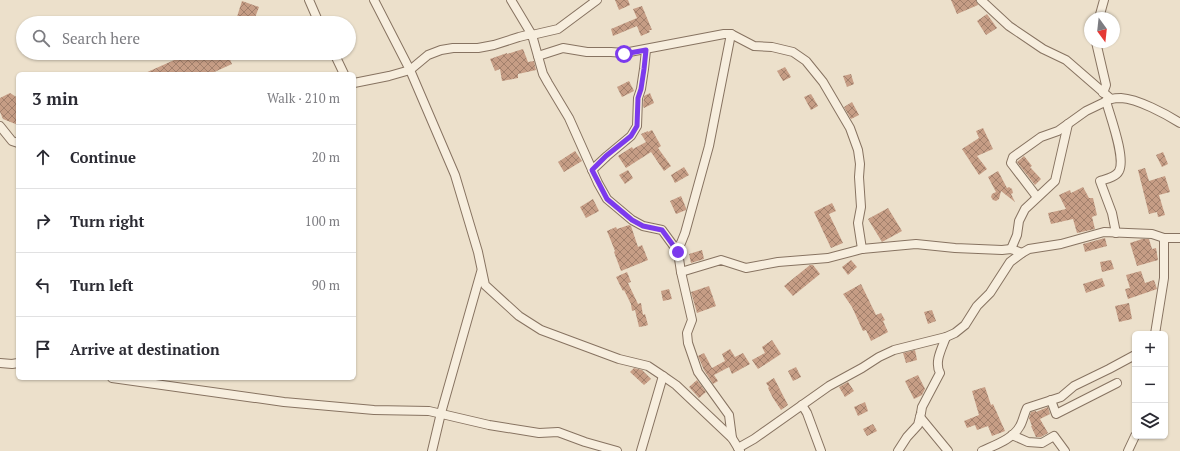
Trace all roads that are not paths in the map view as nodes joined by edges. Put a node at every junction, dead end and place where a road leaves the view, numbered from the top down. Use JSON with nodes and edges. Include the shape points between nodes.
{"nodes":[{"id":1,"x":309,"y":0,"type":"edge"},
{"id":2,"x":374,"y":0,"type":"edge"},
{"id":3,"x":511,"y":0,"type":"edge"},
{"id":4,"x":597,"y":0,"type":"edge"},
{"id":5,"x":981,"y":0,"type":"edge"},
{"id":6,"x":1104,"y":0,"type":"edge"},
{"id":7,"x":1101,"y":12,"type":"edge"},
{"id":8,"x":316,"y":16,"type":"edge"},
{"id":9,"x":731,"y":34,"type":"junction"},
{"id":10,"x":532,"y":35,"type":"junction"},
{"id":11,"x":1097,"y":48,"type":"edge"},
{"id":12,"x":646,"y":50,"type":"junction"},
{"id":13,"x":538,"y":56,"type":"junction"},
{"id":14,"x":337,"y":60,"type":"edge"},
{"id":15,"x":410,"y":70,"type":"junction"},
{"id":16,"x":343,"y":72,"type":"edge"},
{"id":17,"x":356,"y":83,"type":"edge"},
{"id":18,"x":1103,"y":93,"type":"junction"},
{"id":19,"x":1109,"y":100,"type":"junction"},
{"id":20,"x":1180,"y":123,"type":"edge"},
{"id":21,"x":1068,"y":124,"type":"junction"},
{"id":22,"x":0,"y":126,"type":"edge"},
{"id":23,"x":16,"y":142,"type":"edge"},
{"id":24,"x":592,"y":170,"type":"junction"},
{"id":25,"x":1037,"y":197,"type":"junction"},
{"id":26,"x":1116,"y":233,"type":"junction"},
{"id":27,"x":1164,"y":238,"type":"junction"},
{"id":28,"x":1180,"y":238,"type":"edge"},
{"id":29,"x":676,"y":249,"type":"junction"},
{"id":30,"x":862,"y":249,"type":"junction"},
{"id":31,"x":1011,"y":249,"type":"junction"},
{"id":32,"x":1022,"y":253,"type":"junction"},
{"id":33,"x":482,"y":270,"type":"junction"},
{"id":34,"x":681,"y":272,"type":"junction"},
{"id":35,"x":1155,"y":331,"type":"edge"},
{"id":36,"x":946,"y":337,"type":"junction"},
{"id":37,"x":1132,"y":357,"type":"edge"},
{"id":38,"x":0,"y":363,"type":"edge"},
{"id":39,"x":16,"y":363,"type":"edge"},
{"id":40,"x":663,"y":376,"type":"junction"},
{"id":41,"x":126,"y":380,"type":"edge"},
{"id":42,"x":1117,"y":383,"type":"dead end"},
{"id":43,"x":1051,"y":400,"type":"junction"},
{"id":44,"x":802,"y":405,"type":"junction"},
{"id":45,"x":441,"y":413,"type":"junction"},
{"id":46,"x":920,"y":417,"type":"junction"},
{"id":47,"x":1012,"y":435,"type":"junction"},
{"id":48,"x":732,"y":438,"type":"junction"},
{"id":49,"x":1134,"y":439,"type":"edge"},
{"id":50,"x":739,"y":449,"type":"edge"},
{"id":51,"x":432,"y":451,"type":"edge"},
{"id":52,"x":617,"y":451,"type":"edge"},
{"id":53,"x":641,"y":451,"type":"edge"},
{"id":54,"x":821,"y":451,"type":"edge"},
{"id":55,"x":898,"y":451,"type":"edge"},
{"id":56,"x":948,"y":451,"type":"edge"},
{"id":57,"x":982,"y":451,"type":"edge"},
{"id":58,"x":1065,"y":451,"type":"edge"},
{"id":59,"x":1128,"y":451,"type":"edge"}],
"edges":[{"from":1,"to":8,"type":"street"},
{"from":2,"to":15,"type":"street"},
{"from":3,"to":10,"type":"street"},
{"from":4,"to":10,"type":"street","via":[[558,29]]},
{"from":5,"to":18,"type":"street","via":[[1009,26],[1043,49],[1066,60]]},
{"from":6,"to":7,"type":"street"},
{"from":9,"to":12,"type":"street"},
{"from":9,"to":29,"type":"street","via":[[709,146],[685,233]]},
{"from":9,"to":30,"type":"street","via":[[754,46],[794,52],[823,82],[850,128],[858,150],[861,207],[858,223]]},
{"from":10,"to":13,"type":"street"},
{"from":10,"to":15,"type":"street","via":[[483,47],[437,51]]},
{"from":11,"to":18,"type":"street","via":[[1106,85]]},
{"from":12,"to":13,"type":"street","via":[[624,54],[563,48]]},
{"from":12,"to":24,"type":"street","via":[[638,98],[637,126],[631,136]]},
{"from":13,"to":24,"type":"street","via":[[546,79],[569,118]]},
{"from":14,"to":16,"type":"street"},
{"from":15,"to":17,"type":"street"},
{"from":15,"to":33,"type":"street","via":[[454,176]]},
{"from":18,"to":19,"type":"street"},
{"from":19,"to":20,"type":"street","via":[[1122,98],[1136,101]]},
{"from":19,"to":21,"type":"street","via":[[1086,111]]},
{"from":19,"to":26,"type":"street","via":[[1121,154],[1119,171],[1100,181],[1112,213]]},
{"from":21,"to":25,"type":"street","via":[[1055,181]]},
{"from":21,"to":25,"type":"street","via":[[1041,137],[1013,157],[1011,163]]},
{"from":22,"to":23,"type":"street"},
{"from":24,"to":29,"type":"street","via":[[607,199],[632,220],[643,226],[662,230]]},
{"from":25,"to":31,"type":"street","via":[[1025,209]]},
{"from":26,"to":27,"type":"street","via":[[1152,234]]},
{"from":26,"to":32,"type":"street","via":[[1104,232],[1061,244],[1029,249]]},
{"from":27,"to":28,"type":"street"},
{"from":27,"to":35,"type":"street","via":[[1164,278]]},
{"from":29,"to":34,"type":"street"},
{"from":30,"to":31,"type":"street","via":[[922,244],[955,248]]},
{"from":30,"to":34,"type":"street","via":[[828,258],[778,262],[746,268],[721,260]]},
{"from":31,"to":32,"type":"street"},
{"from":32,"to":36,"type":"street","via":[[1010,262],[990,293],[976,306],[965,325]]},
{"from":33,"to":40,"type":"street","via":[[485,285],[519,316],[541,330],[619,359],[648,366]]},
{"from":33,"to":45,"type":"street"},
{"from":34,"to":48,"type":"street","via":[[692,320],[687,333],[688,343],[698,372],[729,415]]},
{"from":36,"to":44,"type":"street","via":[[894,350],[829,386]]},
{"from":36,"to":46,"type":"street","via":[[938,361],[937,368],[940,373],[922,407]]},
{"from":37,"to":43,"type":"street","via":[[1074,386],[1063,396]]},
{"from":38,"to":39,"type":"street"},
{"from":40,"to":48,"type":"street"},
{"from":40,"to":53,"type":"street"},
{"from":41,"to":45,"type":"street","via":[[284,402]]},
{"from":42,"to":43,"type":"street","via":[[1056,414]]},
{"from":43,"to":47,"type":"street","via":[[1027,408],[1019,428]]},
{"from":44,"to":50,"type":"street"},
{"from":44,"to":54,"type":"street"},
{"from":45,"to":51,"type":"street"},
{"from":45,"to":52,"type":"street","via":[[489,425],[539,433],[558,432]]},
{"from":46,"to":55,"type":"street","via":[[918,425]]},
{"from":46,"to":56,"type":"street"},
{"from":47,"to":57,"type":"street"},
{"from":47,"to":58,"type":"street","via":[[1028,442],[1042,443],[1054,436]]},
{"from":48,"to":50,"type":"street"},
{"from":49,"to":59,"type":"street"}]}
